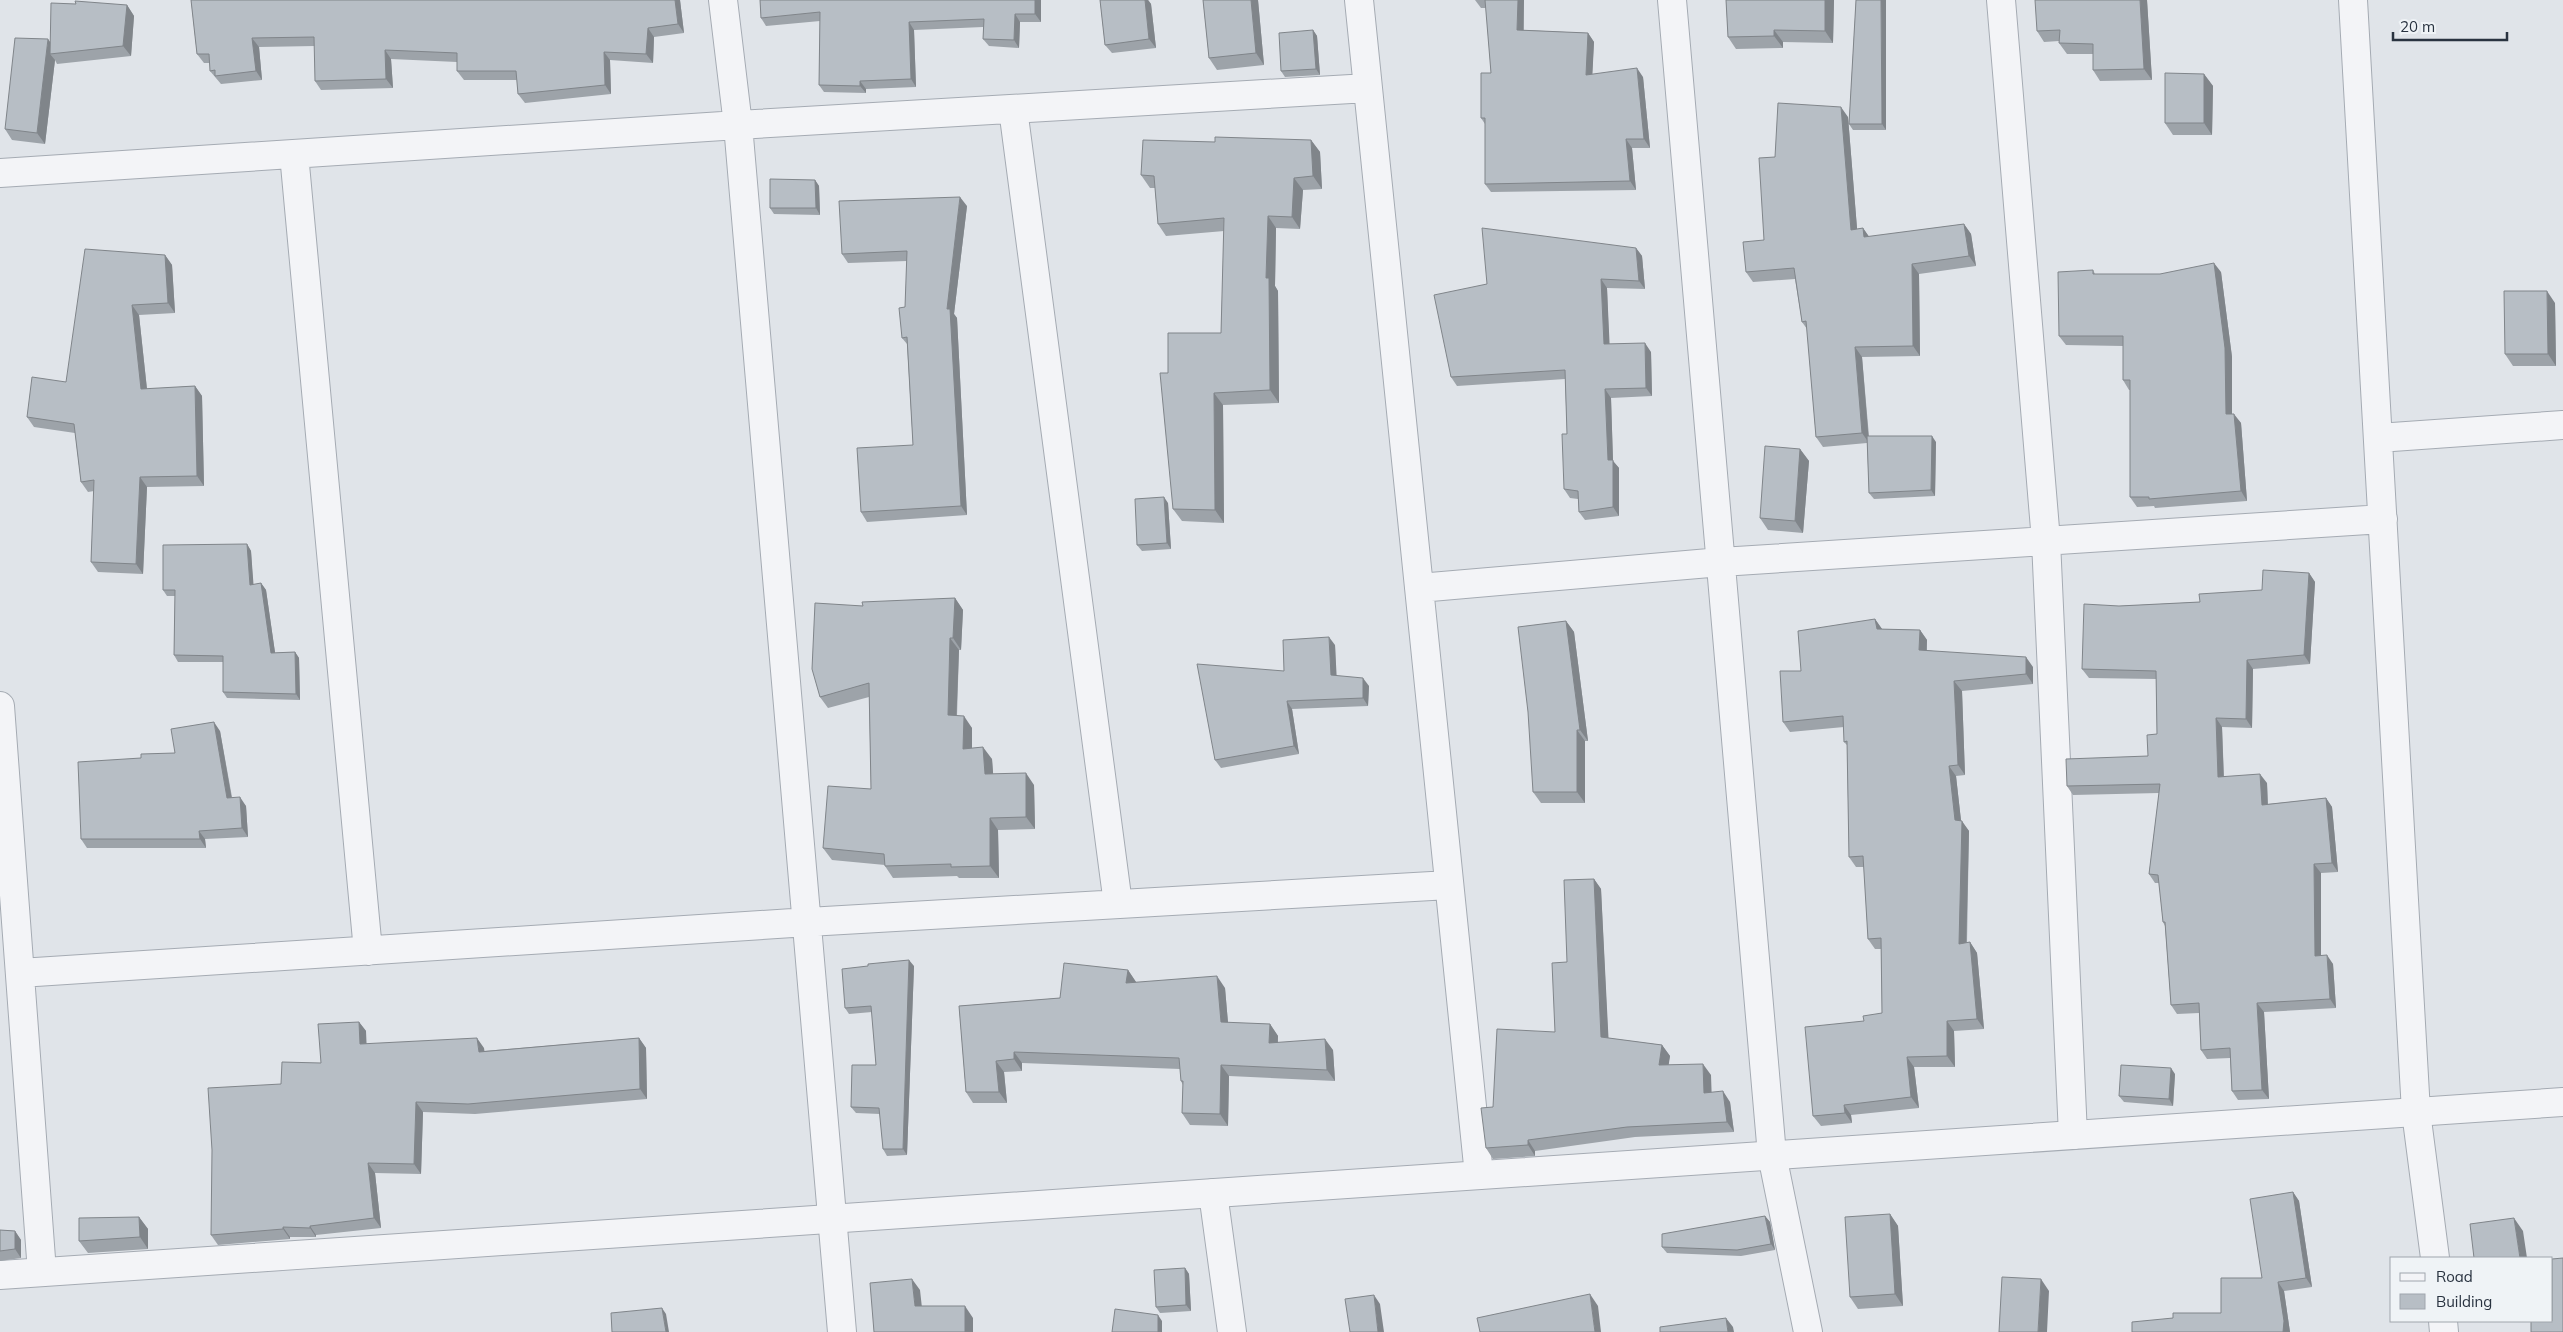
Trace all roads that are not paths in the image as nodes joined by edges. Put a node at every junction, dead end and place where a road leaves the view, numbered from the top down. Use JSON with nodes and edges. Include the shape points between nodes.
{"nodes":[{"id":1,"x":722,"y":0,"type":"edge"},
{"id":2,"x":1359,"y":0,"type":"edge"},
{"id":3,"x":1672,"y":0,"type":"edge"},
{"id":4,"x":2001,"y":0,"type":"edge"},
{"id":5,"x":2353,"y":0,"type":"edge"},
{"id":6,"x":1368,"y":88,"type":"junction"},
{"id":7,"x":1014,"y":109,"type":"junction"},
{"id":8,"x":738,"y":125,"type":"junction"},
{"id":9,"x":294,"y":154,"type":"junction"},
{"id":10,"x":0,"y":173,"type":"edge"},
{"id":11,"x":2563,"y":425,"type":"edge"},
{"id":12,"x":2378,"y":438,"type":"junction"},
{"id":13,"x":2382,"y":519,"type":"junction"},
{"id":14,"x":2046,"y":541,"type":"junction"},
{"id":15,"x":1720,"y":562,"type":"junction"},
{"id":16,"x":1419,"y":588,"type":"junction"},
{"id":17,"x":0,"y":706,"type":"edge"},
{"id":18,"x":1449,"y":885,"type":"junction"},
{"id":19,"x":1118,"y":904,"type":"junction"},
{"id":20,"x":808,"y":922,"type":"junction"},
{"id":21,"x":368,"y":951,"type":"junction"},
{"id":22,"x":20,"y":973,"type":"junction"},
{"id":23,"x":2563,"y":1102,"type":"edge"},
{"id":24,"x":2416,"y":1112,"type":"junction"},
{"id":25,"x":2073,"y":1135,"type":"junction"},
{"id":26,"x":1772,"y":1155,"type":"junction"},
{"id":27,"x":1479,"y":1175,"type":"junction"},
{"id":28,"x":1213,"y":1193,"type":"junction"},
{"id":29,"x":834,"y":1218,"type":"junction"},
{"id":30,"x":2435,"y":1257,"type":"edge"},
{"id":31,"x":42,"y":1272,"type":"junction"},
{"id":32,"x":0,"y":1275,"type":"edge"},
{"id":33,"x":842,"y":1332,"type":"edge"},
{"id":34,"x":1232,"y":1332,"type":"edge"},
{"id":35,"x":1808,"y":1332,"type":"edge"}],
"edges":[{"from":1,"to":8,"type":"street"},
{"from":2,"to":6,"type":"street"},
{"from":3,"to":15,"type":"street"},
{"from":4,"to":14,"type":"street"},
{"from":5,"to":12,"type":"street"},
{"from":6,"to":7,"type":"street"},
{"from":6,"to":16,"type":"street"},
{"from":7,"to":8,"type":"street"},
{"from":7,"to":19,"type":"street"},
{"from":8,"to":9,"type":"street"},
{"from":8,"to":20,"type":"street"},
{"from":9,"to":10,"type":"street"},
{"from":9,"to":21,"type":"street"},
{"from":11,"to":12,"type":"street"},
{"from":12,"to":13,"type":"street"},
{"from":13,"to":14,"type":"street"},
{"from":13,"to":24,"type":"street"},
{"from":14,"to":15,"type":"street"},
{"from":14,"to":25,"type":"street"},
{"from":15,"to":16,"type":"street"},
{"from":15,"to":26,"type":"street"},
{"from":16,"to":18,"type":"street"},
{"from":17,"to":22,"type":"street"},
{"from":18,"to":19,"type":"street"},
{"from":18,"to":27,"type":"street"},
{"from":19,"to":20,"type":"street"},
{"from":20,"to":21,"type":"street"},
{"from":20,"to":29,"type":"street"},
{"from":21,"to":22,"type":"street"},
{"from":22,"to":31,"type":"street"},
{"from":23,"to":24,"type":"street"},
{"from":24,"to":25,"type":"street"},
{"from":24,"to":30,"type":"street"},
{"from":25,"to":26,"type":"street"},
{"from":26,"to":27,"type":"street"},
{"from":26,"to":35,"type":"street"},
{"from":27,"to":28,"type":"street"},
{"from":28,"to":29,"type":"street"},
{"from":28,"to":34,"type":"street"},
{"from":29,"to":31,"type":"street"},
{"from":29,"to":33,"type":"street"},
{"from":31,"to":32,"type":"street"}]}
